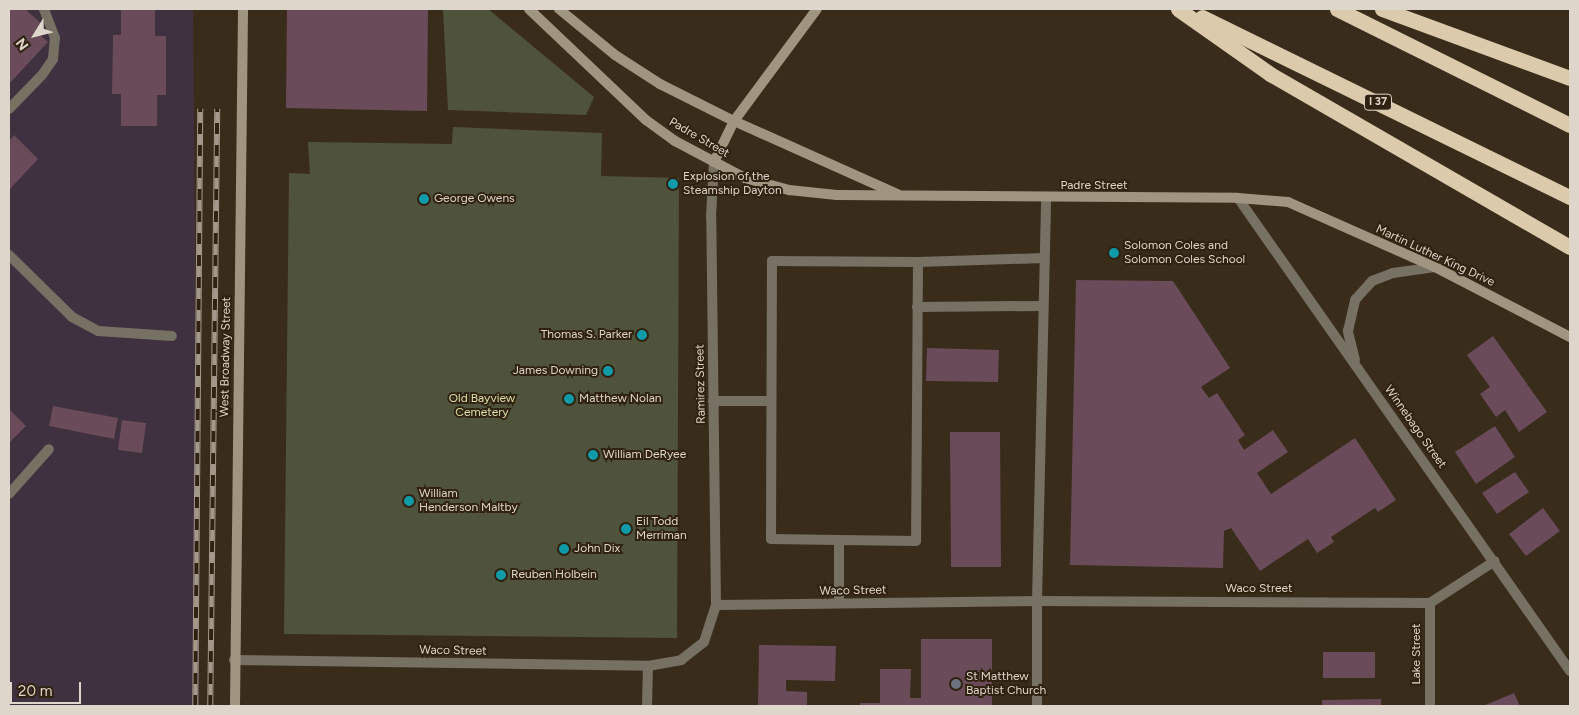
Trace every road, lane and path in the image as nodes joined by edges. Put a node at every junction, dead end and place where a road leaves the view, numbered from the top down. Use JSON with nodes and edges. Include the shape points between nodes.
{"nodes":[{"id":1,"x":44,"y":9,"type":"edge"},
{"id":2,"x":243,"y":9,"type":"edge"},
{"id":3,"x":529,"y":9,"type":"edge"},
{"id":4,"x":553,"y":9,"type":"edge"},
{"id":5,"x":559,"y":9,"type":"edge"},
{"id":6,"x":817,"y":9,"type":"edge"},
{"id":7,"x":1178,"y":9,"type":"edge"},
{"id":8,"x":1185,"y":9,"type":"edge"},
{"id":9,"x":1337,"y":9,"type":"edge"},
{"id":10,"x":1382,"y":9,"type":"edge"},
{"id":11,"x":546,"y":24,"type":"junction"},
{"id":12,"x":1570,"y":78,"type":"edge"},
{"id":13,"x":9,"y":109,"type":"edge"},
{"id":14,"x":734,"y":122,"type":"junction"},
{"id":15,"x":1570,"y":125,"type":"edge"},
{"id":16,"x":714,"y":162,"type":"junction"},
{"id":17,"x":900,"y":195,"type":"junction"},
{"id":18,"x":1570,"y":197,"type":"edge"},
{"id":19,"x":1046,"y":198,"type":"junction"},
{"id":20,"x":1238,"y":198,"type":"junction"},
{"id":21,"x":1288,"y":202,"type":"joint"},
{"id":22,"x":1570,"y":246,"type":"edge"},
{"id":23,"x":9,"y":255,"type":"edge"},
{"id":24,"x":1044,"y":258,"type":"junction"},
{"id":25,"x":918,"y":262,"type":"junction"},
{"id":26,"x":1435,"y":267,"type":"junction"},
{"id":27,"x":917,"y":306,"type":"junction"},
{"id":28,"x":1043,"y":306,"type":"junction"},
{"id":29,"x":172,"y":336,"type":"dead end"},
{"id":30,"x":1570,"y":337,"type":"edge"},
{"id":31,"x":1357,"y":366,"type":"junction"},
{"id":32,"x":713,"y":401,"type":"junction"},
{"id":33,"x":771,"y":401,"type":"junction"},
{"id":34,"x":49,"y":449,"type":"dead end"},
{"id":35,"x":9,"y":494,"type":"edge"},
{"id":36,"x":839,"y":540,"type":"junction"},
{"id":37,"x":1495,"y":561,"type":"junction"},
{"id":38,"x":1037,"y":601,"type":"junction"},
{"id":39,"x":839,"y":603,"type":"junction"},
{"id":40,"x":1430,"y":603,"type":"junction"},
{"id":41,"x":716,"y":605,"type":"junction"},
{"id":42,"x":234,"y":660,"type":"junction"},
{"id":43,"x":648,"y":666,"type":"junction"},
{"id":44,"x":1569,"y":667,"type":"edge"},
{"id":45,"x":235,"y":706,"type":"edge"},
{"id":46,"x":647,"y":706,"type":"edge"},
{"id":47,"x":1038,"y":706,"type":"edge"},
{"id":48,"x":1430,"y":706,"type":"edge"}],
"edges":[{"from":1,"to":13,"type":"street","via":[[55,38],[53,59]]},
{"from":2,"to":42,"type":"main road","name":"West Broadway Street"},
{"from":3,"to":11,"type":"main road","name":"Padre Street"},
{"from":4,"to":11,"type":"main road"},
{"from":5,"to":14,"type":"main road","name":"Padre Street","via":[[615,55],[660,84]]},
{"from":6,"to":14,"type":"main road"},
{"from":7,"to":22,"type":"highway","via":[[1270,74]]},
{"from":8,"to":18,"type":"highway","number":"I 37"},
{"from":9,"to":15,"type":"highway"},
{"from":10,"to":12,"type":"highway"},
{"from":11,"to":16,"type":"main road","name":"Padre Street","via":[[646,120],[675,141]]},
{"from":14,"to":16,"type":"main road"},
{"from":14,"to":17,"type":"main road","name":"Padre Street"},
{"from":16,"to":17,"type":"main road","name":"Padre Street","via":[[745,178],[789,190]]},
{"from":16,"to":32,"type":"street","name":"Ramirez Street","via":[[711,217]]},
{"from":17,"to":19,"type":"main road","name":"Padre Street"},
{"from":19,"to":20,"type":"main road","name":"Padre Street"},
{"from":19,"to":24,"type":"street"},
{"from":20,"to":21,"type":"main road","name":"Padre Street"},
{"from":20,"to":31,"type":"street","name":"Winnebago Street"},
{"from":21,"to":26,"type":"main road","name":"Martin Luther King Drive"},
{"from":23,"to":29,"type":"street","via":[[72,317],[98,332]]},
{"from":24,"to":25,"type":"street"},
{"from":24,"to":28,"type":"street"},
{"from":25,"to":27,"type":"street"},
{"from":25,"to":33,"type":"street","via":[[772,261]]},
{"from":26,"to":30,"type":"main road","name":"Martin Luther King Drive"},
{"from":26,"to":31,"type":"street","via":[[1393,273],[1372,281],[1355,300],[1348,331]]},
{"from":27,"to":28,"type":"street"},
{"from":27,"to":36,"type":"street","via":[[916,541]]},
{"from":28,"to":38,"type":"street"},
{"from":31,"to":37,"type":"street","name":"Winnebago Street"},
{"from":32,"to":33,"type":"street"},
{"from":32,"to":41,"type":"street","name":"Ramirez Street"},
{"from":33,"to":36,"type":"street","via":[[770,538]]},
{"from":34,"to":35,"type":"street"},
{"from":36,"to":39,"type":"street"},
{"from":37,"to":40,"type":"street"},
{"from":37,"to":44,"type":"street","name":"Winnebago Street"},
{"from":38,"to":39,"type":"street","name":"Waco Street"},
{"from":38,"to":40,"type":"street","name":"Waco Street"},
{"from":38,"to":47,"type":"street"},
{"from":39,"to":41,"type":"street","name":"Waco Street"},
{"from":40,"to":48,"type":"street","name":"Lake Street"},
{"from":41,"to":43,"type":"street","name":"Waco Street","via":[[704,642],[682,660]]},
{"from":42,"to":43,"type":"street","name":"Waco Street"},
{"from":42,"to":45,"type":"main road","name":"West Broadway Street"},
{"from":43,"to":46,"type":"street"}]}
